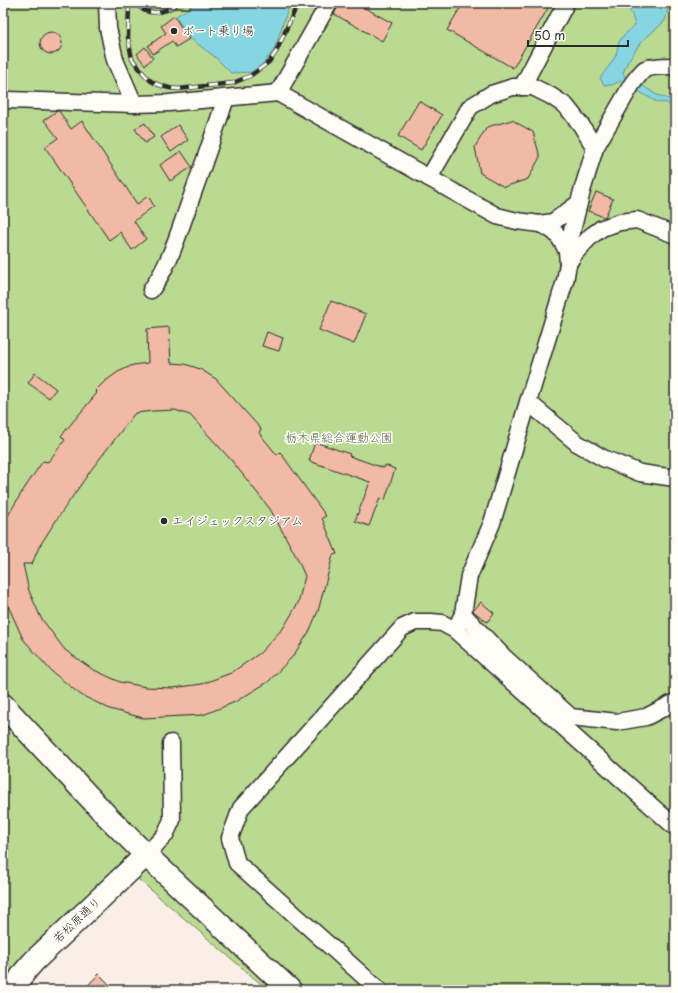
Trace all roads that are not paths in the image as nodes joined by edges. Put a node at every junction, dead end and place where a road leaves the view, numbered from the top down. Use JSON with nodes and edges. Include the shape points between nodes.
{"nodes":[{"id":1,"x":107,"y":3,"type":"edge"},
{"id":2,"x":329,"y":3,"type":"edge"},
{"id":3,"x":566,"y":3,"type":"edge"},
{"id":4,"x":675,"y":66,"type":"edge"},
{"id":5,"x":522,"y":87,"type":"junction"},
{"id":6,"x":278,"y":93,"type":"junction"},
{"id":7,"x":226,"y":98,"type":"junction"},
{"id":8,"x":8,"y":100,"type":"dead end"},
{"id":9,"x":134,"y":104,"type":"junction"},
{"id":10,"x":595,"y":148,"type":"junction"},
{"id":11,"x":429,"y":178,"type":"junction"},
{"id":12,"x":579,"y":203,"type":"junction"},
{"id":13,"x":540,"y":224,"type":"junction"},
{"id":14,"x":675,"y":235,"type":"edge"},
{"id":15,"x":567,"y":257,"type":"junction"},
{"id":16,"x":150,"y":290,"type":"dead end"},
{"id":17,"x":528,"y":402,"type":"junction"},
{"id":18,"x":675,"y":478,"type":"edge"},
{"id":19,"x":463,"y":614,"type":"junction"},
{"id":20,"x":455,"y":630,"type":"junction"},
{"id":21,"x":675,"y":702,"type":"edge"},
{"id":22,"x":3,"y":705,"type":"edge"},
{"id":23,"x":171,"y":743,"type":"dead end"},
{"id":24,"x":675,"y":827,"type":"edge"},
{"id":25,"x":146,"y":855,"type":"junction"},
{"id":26,"x":12,"y":988,"type":"edge"},
{"id":27,"x":290,"y":990,"type":"edge"},
{"id":28,"x":379,"y":990,"type":"edge"}],
"edges":[{"from":1,"to":9,"type":"street","via":[[108,28],[115,60]]},
{"from":2,"to":6,"type":"street"},
{"from":3,"to":5,"type":"street"},
{"from":4,"to":10,"type":"street","via":[[646,68],[638,76]]},
{"from":5,"to":10,"type":"street","via":[[533,88],[566,106]]},
{"from":5,"to":11,"type":"street","via":[[513,87],[492,94],[470,107]]},
{"from":6,"to":7,"type":"street"},
{"from":6,"to":11,"type":"street"},
{"from":7,"to":9,"type":"street"},
{"from":7,"to":16,"type":"street","via":[[178,236],[167,263]]},
{"from":8,"to":9,"type":"street"},
{"from":10,"to":12,"type":"street"},
{"from":11,"to":13,"type":"street","via":[[497,216]]},
{"from":12,"to":13,"type":"street","via":[[553,222]]},
{"from":12,"to":15,"type":"street"},
{"from":13,"to":15,"type":"street","via":[[558,235]]},
{"from":14,"to":15,"type":"street","via":[[637,220],[620,222],[602,228],[574,254]]},
{"from":15,"to":17,"type":"street","via":[[565,281]]},
{"from":17,"to":18,"type":"street","via":[[577,443],[603,458],[640,473]]},
{"from":17,"to":19,"type":"street","via":[[492,523],[469,576]]},
{"from":19,"to":20,"type":"street"},
{"from":19,"to":21,"type":"street","via":[[505,658],[571,717],[617,722],[646,717]]},
{"from":20,"to":24,"type":"street"},
{"from":20,"to":28,"type":"street","via":[[442,623],[430,622],[415,622],[402,628],[241,808],[230,838],[237,863]]},
{"from":22,"to":25,"type":"street"},
{"from":23,"to":25,"type":"street","via":[[172,820],[165,835]]},
{"from":25,"to":26,"type":"street","name":"若松原通り","via":[[34,961]]},
{"from":25,"to":27,"type":"street"}]}
